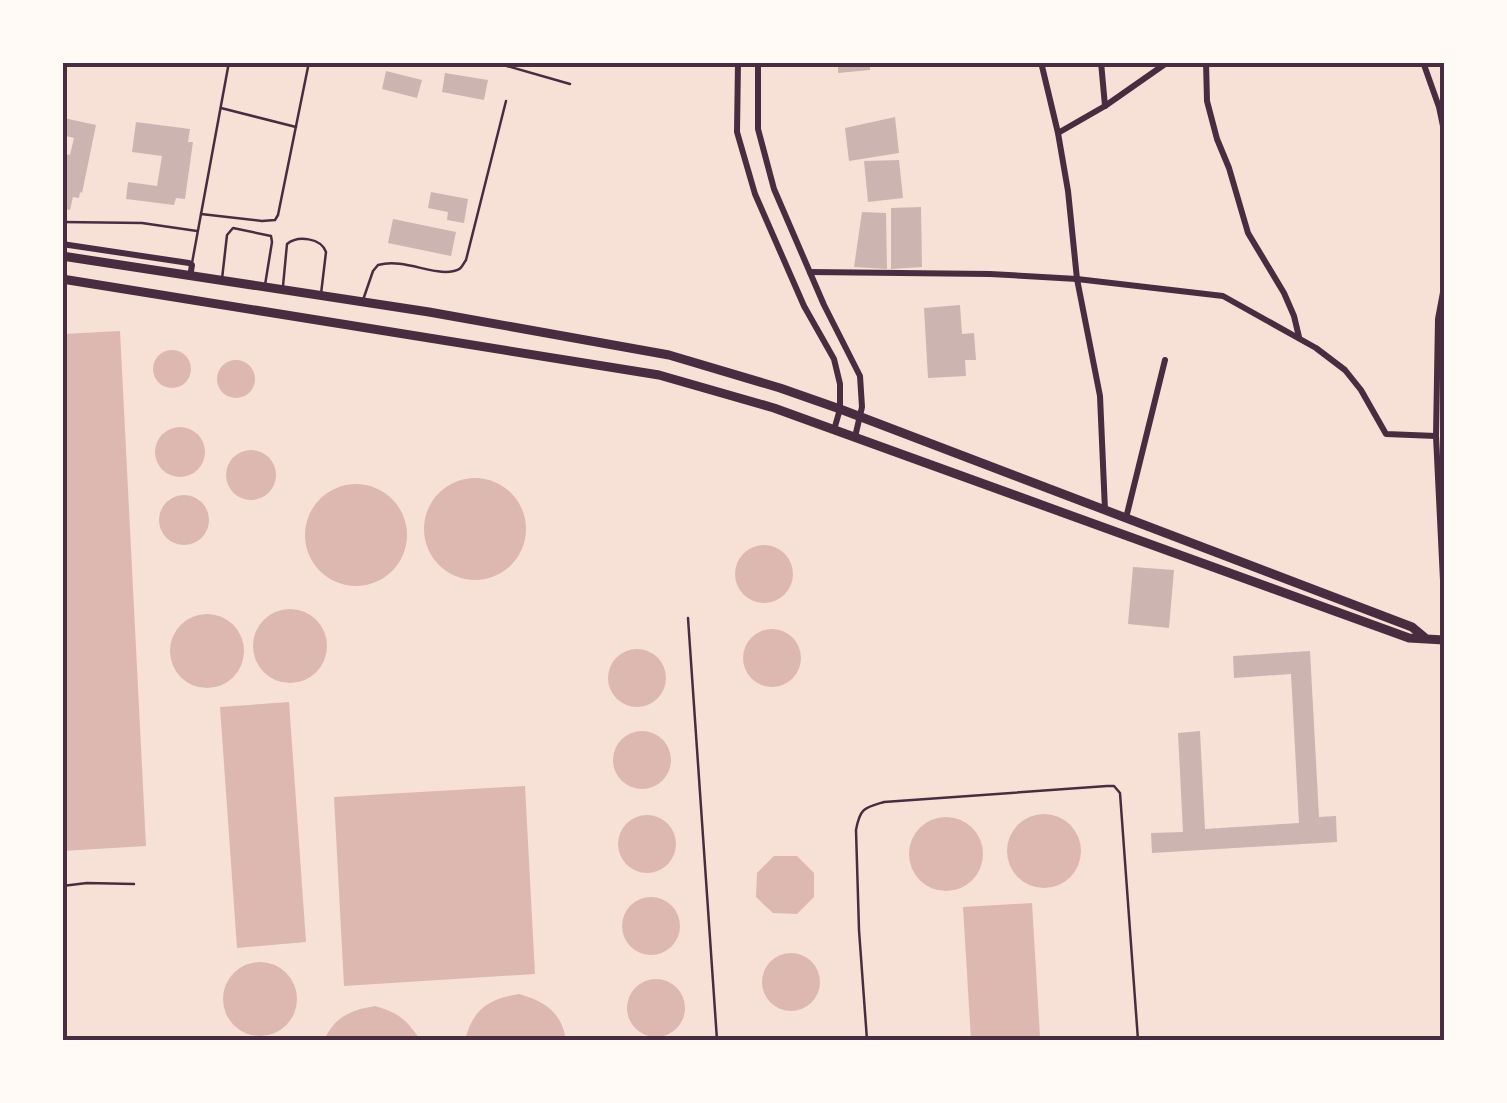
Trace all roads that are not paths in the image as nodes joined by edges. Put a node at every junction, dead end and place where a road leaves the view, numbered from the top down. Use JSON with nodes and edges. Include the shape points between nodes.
{"nodes":[{"id":1,"x":229,"y":62,"type":"edge"},
{"id":2,"x":310,"y":62,"type":"edge"},
{"id":3,"x":493,"y":62,"type":"edge"},
{"id":4,"x":738,"y":62,"type":"edge"},
{"id":5,"x":758,"y":62,"type":"edge"},
{"id":6,"x":1041,"y":62,"type":"edge"},
{"id":7,"x":1101,"y":62,"type":"edge"},
{"id":8,"x":1168,"y":62,"type":"edge"},
{"id":9,"x":1206,"y":62,"type":"edge"},
{"id":10,"x":1422,"y":62,"type":"edge"},
{"id":11,"x":570,"y":84,"type":"dead end"},
{"id":12,"x":506,"y":101,"type":"dead end"},
{"id":13,"x":1105,"y":106,"type":"junction"},
{"id":14,"x":220,"y":108,"type":"junction"},
{"id":15,"x":296,"y":127,"type":"junction"},
{"id":16,"x":1444,"y":132,"type":"edge"},
{"id":17,"x":1058,"y":133,"type":"junction"},
{"id":18,"x":201,"y":214,"type":"junction"},
{"id":19,"x":62,"y":222,"type":"edge"},
{"id":20,"x":198,"y":231,"type":"junction"},
{"id":21,"x":62,"y":244,"type":"edge"},
{"id":22,"x":62,"y":256,"type":"edge"},
{"id":23,"x":192,"y":265,"type":"junction"},
{"id":24,"x":810,"y":272,"type":"junction"},
{"id":25,"x":190,"y":277,"type":"junction"},
{"id":26,"x":62,"y":279,"type":"edge"},
{"id":27,"x":1077,"y":279,"type":"junction"},
{"id":28,"x":222,"y":281,"type":"junction"},
{"id":29,"x":265,"y":286,"type":"junction"},
{"id":30,"x":1444,"y":287,"type":"edge"},
{"id":31,"x":283,"y":290,"type":"junction"},
{"id":32,"x":320,"y":295,"type":"junction"},
{"id":33,"x":363,"y":302,"type":"junction"},
{"id":34,"x":1441,"y":318,"type":"edge"},
{"id":35,"x":1300,"y":339,"type":"junction"},
{"id":36,"x":1166,"y":360,"type":"dead end"},
{"id":37,"x":840,"y":409,"type":"junction"},
{"id":38,"x":859,"y":418,"type":"junction"},
{"id":39,"x":834,"y":430,"type":"junction"},
{"id":40,"x":1436,"y":436,"type":"junction"},
{"id":41,"x":854,"y":438,"type":"junction"},
{"id":42,"x":1442,"y":502,"type":"edge"},
{"id":43,"x":1105,"y":510,"type":"junction"},
{"id":44,"x":1126,"y":518,"type":"junction"},
{"id":45,"x":1444,"y":601,"type":"edge"},
{"id":46,"x":688,"y":618,"type":"dead end"},
{"id":47,"x":1425,"y":638,"type":"junction"},
{"id":48,"x":1444,"y":640,"type":"edge"},
{"id":49,"x":134,"y":884,"type":"dead end"},
{"id":50,"x":62,"y":886,"type":"edge"},
{"id":51,"x":717,"y":1040,"type":"edge"},
{"id":52,"x":867,"y":1040,"type":"edge"},
{"id":53,"x":1138,"y":1040,"type":"edge"}],
"edges":[{"from":1,"to":14,"type":"lane"},
{"from":2,"to":15,"type":"lane"},
{"from":3,"to":11,"type":"lane"},
{"from":4,"to":37,"type":"street","via":[[737,132],[755,194],[834,359]]},
{"from":5,"to":24,"type":"street","via":[[758,129],[774,189]]},
{"from":6,"to":17,"type":"street"},
{"from":7,"to":13,"type":"street"},
{"from":8,"to":13,"type":"street"},
{"from":9,"to":35,"type":"street","via":[[1207,101],[1248,233],[1284,292]]},
{"from":10,"to":16,"type":"street"},
{"from":12,"to":33,"type":"lane","via":[[462,267],[378,266]]},
{"from":13,"to":17,"type":"street"},
{"from":14,"to":15,"type":"lane"},
{"from":14,"to":18,"type":"lane"},
{"from":15,"to":18,"type":"lane","via":[[275,220]]},
{"from":17,"to":27,"type":"street"},
{"from":18,"to":20,"type":"lane"},
{"from":19,"to":20,"type":"lane"},
{"from":20,"to":23,"type":"lane"},
{"from":21,"to":23,"type":"street"},
{"from":22,"to":25,"type":"main road"},
{"from":23,"to":25,"type":"street"},
{"from":24,"to":27,"type":"street"},
{"from":24,"to":38,"type":"street","via":[[860,376]]},
{"from":25,"to":28,"type":"main road"},
{"from":26,"to":39,"type":"main road","via":[[659,375]]},
{"from":27,"to":35,"type":"street","via":[[1223,296]]},
{"from":27,"to":43,"type":"street","via":[[1100,396]]},
{"from":28,"to":29,"type":"main road"},
{"from":28,"to":29,"type":"lane","via":[[233,228],[270,236]]},
{"from":29,"to":31,"type":"main road"},
{"from":30,"to":34,"type":"street"},
{"from":31,"to":32,"type":"main road"},
{"from":31,"to":32,"type":"lane","via":[[287,244],[317,240],[326,252]]},
{"from":32,"to":33,"type":"main road"},
{"from":33,"to":37,"type":"main road","via":[[669,355]]},
{"from":34,"to":40,"type":"street"},
{"from":35,"to":40,"type":"street","via":[[1346,370],[1386,434]]},
{"from":36,"to":44,"type":"street"},
{"from":37,"to":38,"type":"main road"},
{"from":37,"to":39,"type":"street"},
{"from":38,"to":41,"type":"street"},
{"from":38,"to":43,"type":"main road"},
{"from":39,"to":41,"type":"main road"},
{"from":40,"to":42,"type":"street"},
{"from":41,"to":47,"type":"main road","via":[[1409,638]]},
{"from":42,"to":45,"type":"street"},
{"from":43,"to":44,"type":"main road"},
{"from":44,"to":47,"type":"main road","via":[[1412,627]]},
{"from":46,"to":51,"type":"lane"},
{"from":47,"to":48,"type":"main road"},
{"from":49,"to":50,"type":"lane"},
{"from":52,"to":53,"type":"lane","via":[[856,830],[865,807],[1114,786],[1120,793]]}]}
